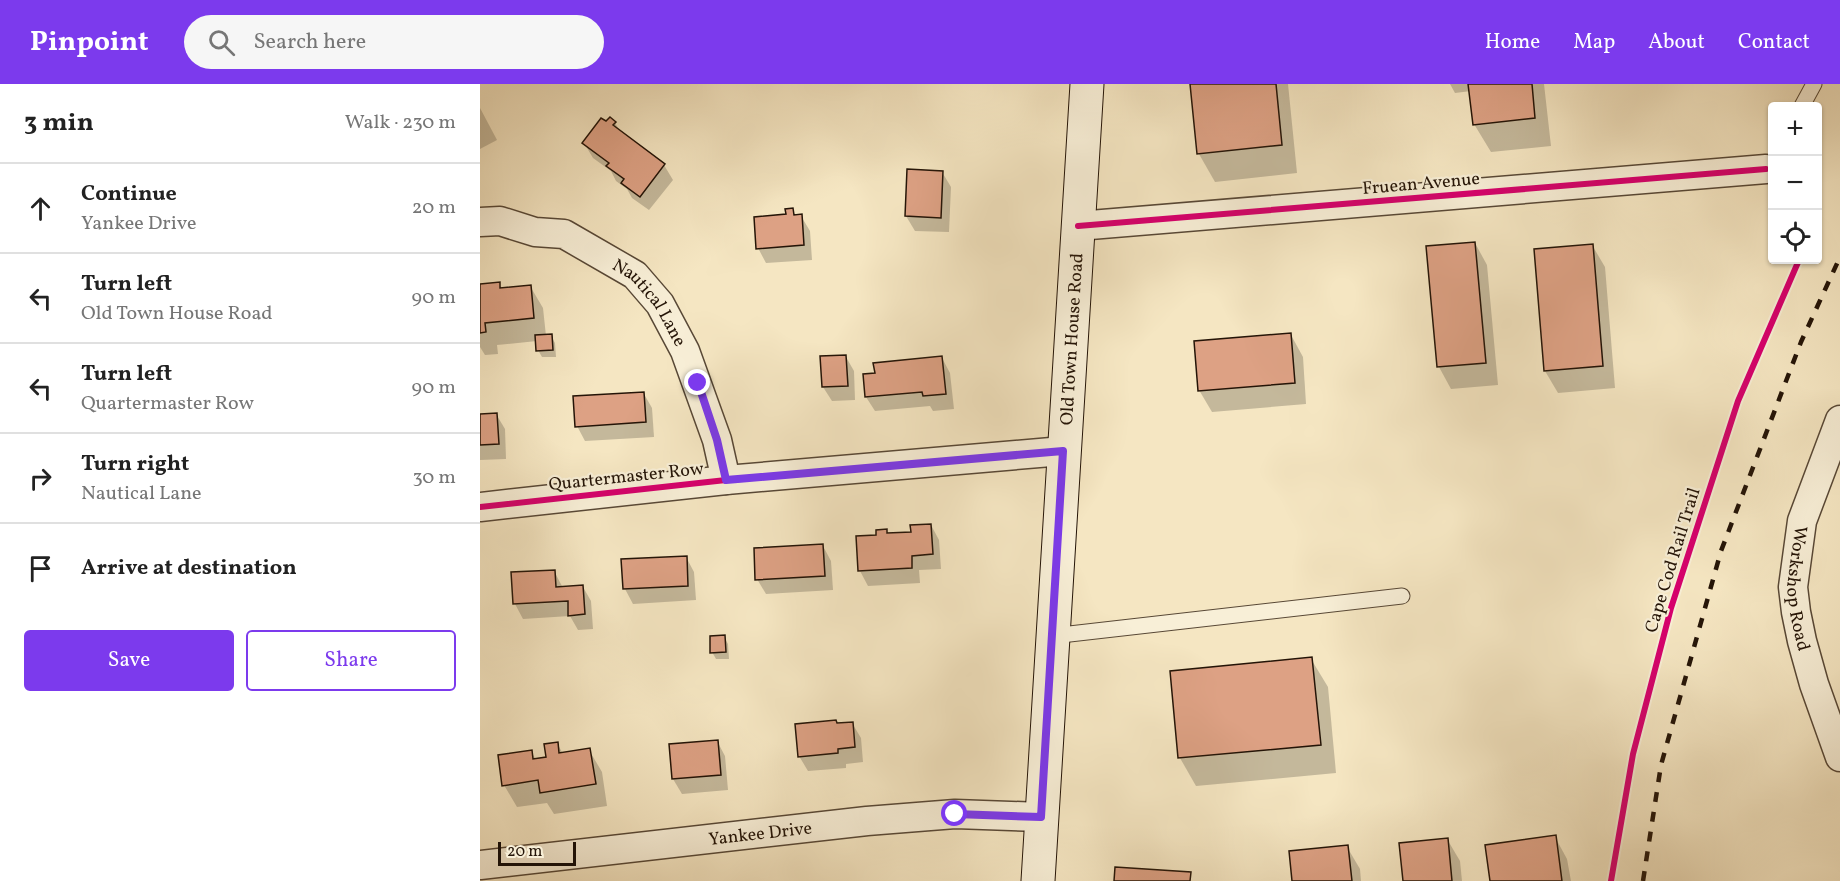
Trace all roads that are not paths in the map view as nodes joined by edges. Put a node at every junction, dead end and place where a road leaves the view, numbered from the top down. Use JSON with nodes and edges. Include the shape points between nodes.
{"nodes":[{"id":1,"x":1087,"y":84,"type":"edge"},
{"id":2,"x":1814,"y":84,"type":"edge"},
{"id":3,"x":1804,"y":102,"type":"edge"},
{"id":4,"x":1768,"y":164,"type":"edge"},
{"id":5,"x":480,"y":222,"type":"edge"},
{"id":6,"x":1078,"y":226,"type":"junction"},
{"id":7,"x":1840,"y":420,"type":"edge"},
{"id":8,"x":1063,"y":451,"type":"junction"},
{"id":9,"x":726,"y":480,"type":"junction"},
{"id":10,"x":480,"y":507,"type":"edge"},
{"id":11,"x":1402,"y":596,"type":"dead end"},
{"id":12,"x":1052,"y":636,"type":"junction"},
{"id":13,"x":1840,"y":758,"type":"edge"},
{"id":14,"x":1041,"y":817,"type":"junction"},
{"id":15,"x":480,"y":865,"type":"edge"},
{"id":16,"x":1038,"y":881,"type":"edge"}],
"edges":[{"from":1,"to":6,"type":"main road","name":"Old Town House Road"},
{"from":2,"to":3,"type":"lane"},
{"from":4,"to":6,"type":"street","name":"Fruean Avenue"},
{"from":5,"to":9,"type":"street","name":"Nautical Lane","via":[[500,221],[535,232],[564,234],[635,275],[660,304],[685,351],[717,440]]},
{"from":6,"to":8,"type":"main road","name":"Old Town House Road"},
{"from":7,"to":13,"type":"street","name":"Workshop Road","via":[[1803,521],[1793,587],[1802,641]]},
{"from":8,"to":9,"type":"street","name":"Quartermaster Row"},
{"from":8,"to":12,"type":"main road","name":"Old Town House Road"},
{"from":9,"to":10,"type":"street","name":"Quartermaster Row"},
{"from":11,"to":12,"type":"lane"},
{"from":12,"to":14,"type":"main road","name":"Old Town House Road"},
{"from":14,"to":15,"type":"street","name":"Yankee Drive","via":[[955,814],[867,821]]},
{"from":14,"to":16,"type":"main road","name":"Old Town House Road"}]}
